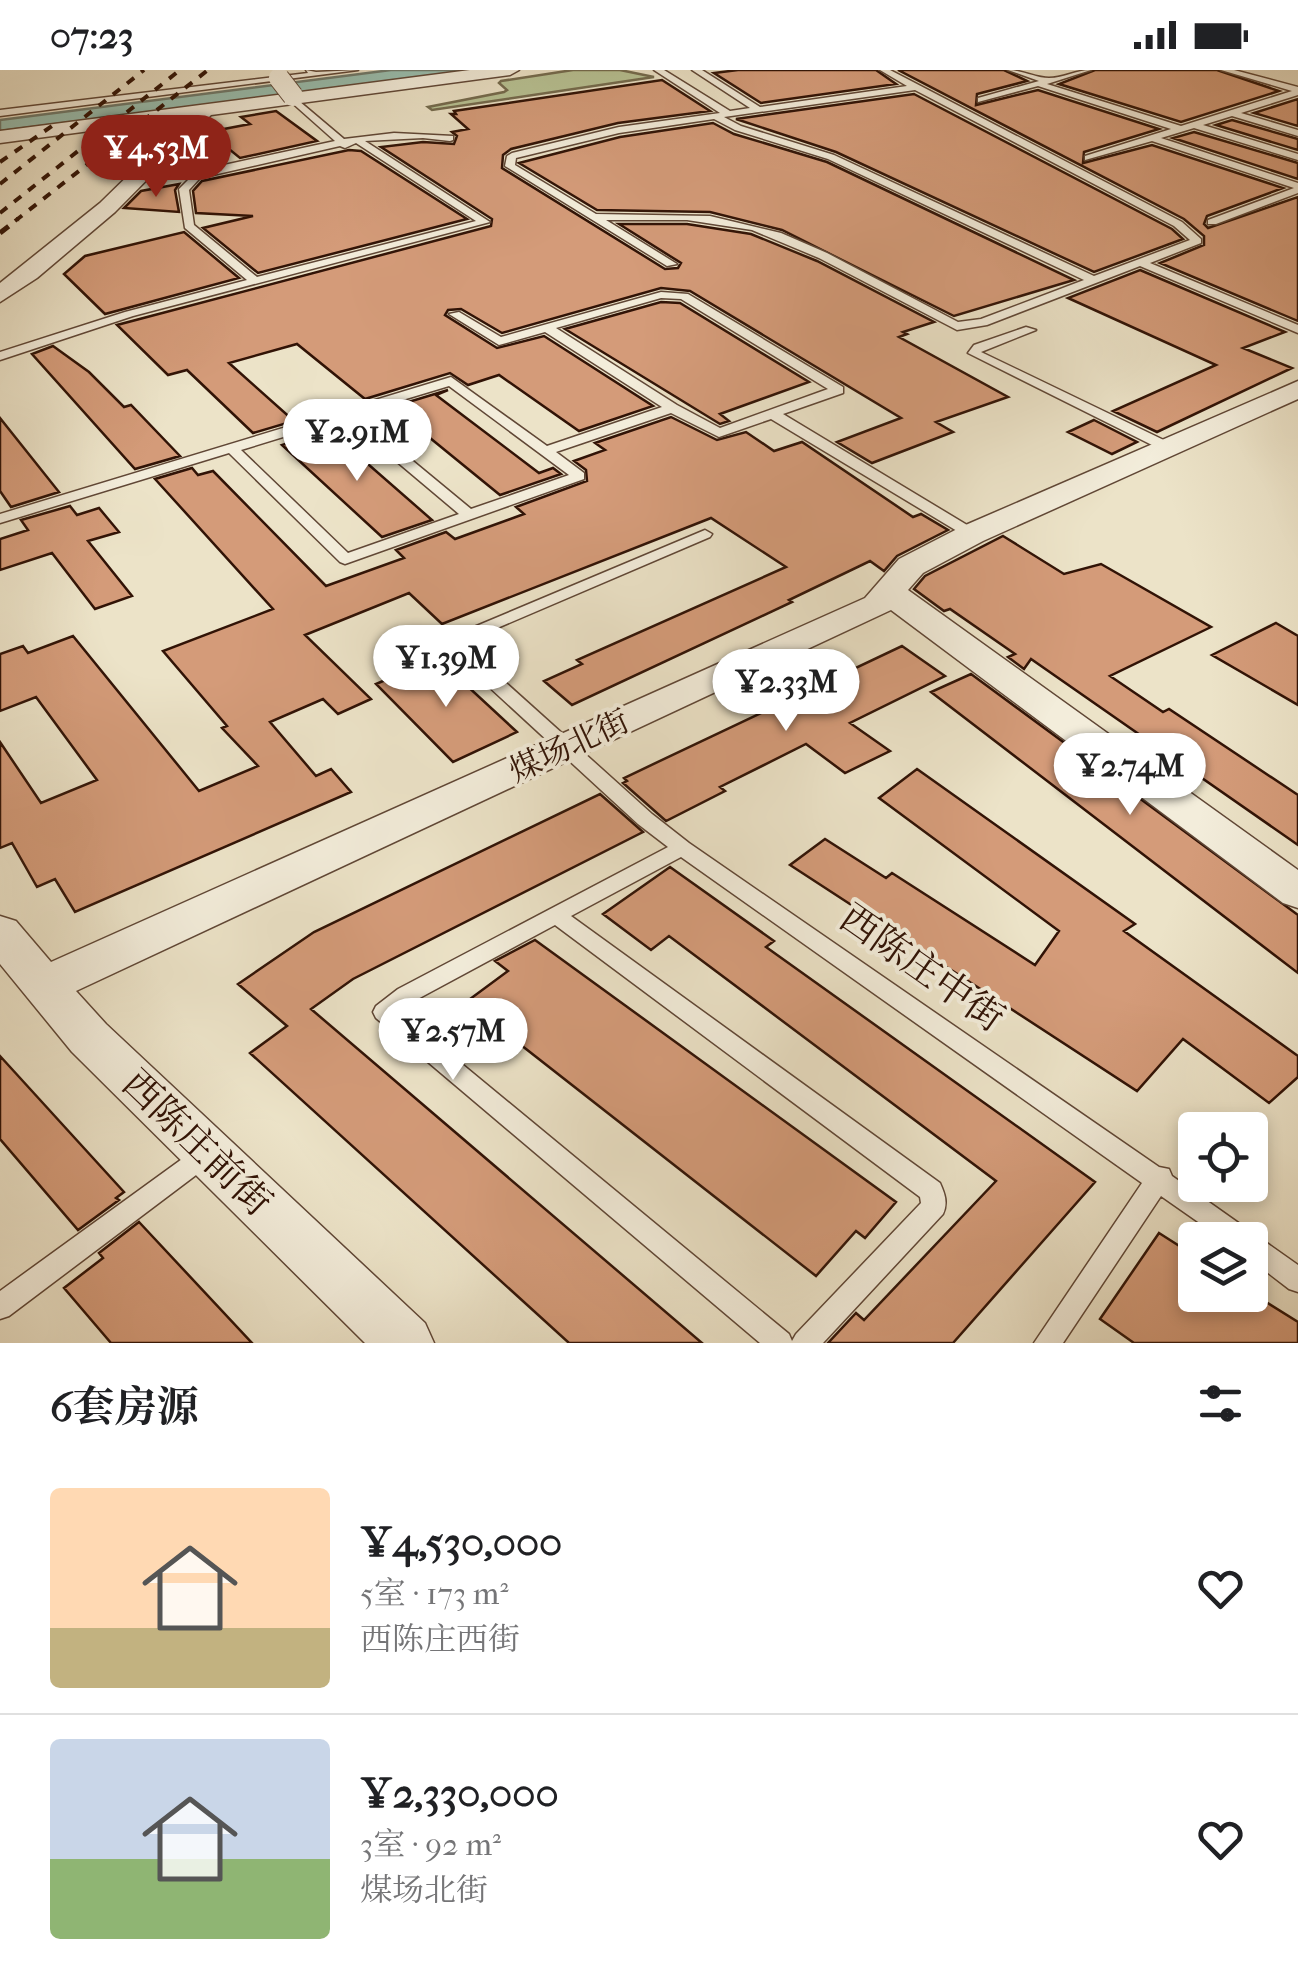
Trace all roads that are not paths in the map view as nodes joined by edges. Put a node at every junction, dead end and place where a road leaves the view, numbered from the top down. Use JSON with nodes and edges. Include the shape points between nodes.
{"nodes":[{"id":1,"x":354,"y":70,"type":"edge"},
{"id":2,"x":510,"y":70,"type":"edge"},
{"id":3,"x":658,"y":70,"type":"edge"},
{"id":4,"x":696,"y":70,"type":"edge"},
{"id":5,"x":884,"y":70,"type":"edge"},
{"id":6,"x":1012,"y":70,"type":"edge"},
{"id":7,"x":1088,"y":70,"type":"edge"},
{"id":8,"x":1225,"y":70,"type":"edge"},
{"id":9,"x":312,"y":73,"type":"edge"},
{"id":10,"x":278,"y":74,"type":"edge"},
{"id":11,"x":1044,"y":82,"type":"junction"},
{"id":12,"x":915,"y":87,"type":"junction"},
{"id":13,"x":1297,"y":92,"type":"edge"},
{"id":14,"x":294,"y":98,"type":"junction"},
{"id":15,"x":981,"y":100,"type":"dead end"},
{"id":16,"x":205,"y":110,"type":"junction"},
{"id":17,"x":759,"y":110,"type":"junction"},
{"id":18,"x":0,"y":113,"type":"edge"},
{"id":19,"x":1232,"y":113,"type":"junction"},
{"id":20,"x":728,"y":114,"type":"junction"},
{"id":21,"x":714,"y":116,"type":"junction"},
{"id":22,"x":1194,"y":125,"type":"junction"},
{"id":23,"x":1181,"y":129,"type":"junction"},
{"id":24,"x":1298,"y":132,"type":"edge"},
{"id":25,"x":0,"y":137,"type":"edge"},
{"id":26,"x":450,"y":138,"type":"dead end"},
{"id":27,"x":1152,"y":138,"type":"junction"},
{"id":28,"x":360,"y":142,"type":"junction"},
{"id":29,"x":345,"y":145,"type":"junction"},
{"id":30,"x":1088,"y":158,"type":"dead end"},
{"id":31,"x":1298,"y":158,"type":"edge"},
{"id":32,"x":1296,"y":191,"type":"edge"},
{"id":33,"x":594,"y":216,"type":"junction"},
{"id":34,"x":1212,"y":222,"type":"dead end"},
{"id":35,"x":1141,"y":263,"type":"junction"},
{"id":36,"x":671,"y":264,"type":"dead end"},
{"id":37,"x":1094,"y":281,"type":"junction"},
{"id":38,"x":256,"y":282,"type":"junction"},
{"id":39,"x":0,"y":295,"type":"edge"},
{"id":40,"x":455,"y":314,"type":"dead end"},
{"id":41,"x":549,"y":328,"type":"junction"},
{"id":42,"x":1298,"y":329,"type":"edge"},
{"id":43,"x":1030,"y":330,"type":"dead end"},
{"id":44,"x":0,"y":356,"type":"edge"},
{"id":45,"x":1298,"y":389,"type":"edge"},
{"id":46,"x":672,"y":408,"type":"junction"},
{"id":47,"x":347,"y":413,"type":"junction"},
{"id":48,"x":774,"y":414,"type":"junction"},
{"id":49,"x":1167,"y":447,"type":"junction"},
{"id":50,"x":232,"y":448,"type":"junction"},
{"id":51,"x":546,"y":451,"type":"junction"},
{"id":52,"x":469,"y":515,"type":"junction"},
{"id":53,"x":0,"y":519,"type":"edge"},
{"id":54,"x":705,"y":534,"type":"dead end"},
{"id":55,"x":972,"y":534,"type":"junction"},
{"id":56,"x":889,"y":592,"type":"junction"},
{"id":57,"x":566,"y":748,"type":"junction"},
{"id":58,"x":682,"y":848,"type":"junction"},
{"id":59,"x":1298,"y":892,"type":"edge"},
{"id":60,"x":554,"y":914,"type":"junction"},
{"id":61,"x":15,"y":958,"type":"edge"},
{"id":62,"x":208,"y":1153,"type":"junction"},
{"id":63,"x":1160,"y":1178,"type":"junction"},
{"id":64,"x":1220,"y":1222,"type":"edge"},
{"id":65,"x":1268,"y":1258,"type":"edge"},
{"id":66,"x":1298,"y":1280,"type":"edge"},
{"id":67,"x":0,"y":1307,"type":"edge"},
{"id":68,"x":405,"y":1343,"type":"edge"},
{"id":69,"x":780,"y":1343,"type":"edge"},
{"id":70,"x":805,"y":1343,"type":"edge"},
{"id":71,"x":1046,"y":1343,"type":"edge"}],
"edges":[{"from":1,"to":9,"type":"lane"},
{"from":2,"to":14,"type":"street"},
{"from":3,"to":20,"type":"lane"},
{"from":4,"to":17,"type":"lane"},
{"from":5,"to":12,"type":"lane"},
{"from":6,"to":11,"type":"lane"},
{"from":7,"to":11,"type":"lane"},
{"from":8,"to":13,"type":"lane"},
{"from":9,"to":18,"type":"lane"},
{"from":10,"to":14,"type":"street","bridge":true},
{"from":11,"to":15,"type":"lane"},
{"from":11,"to":23,"type":"lane"},
{"from":12,"to":17,"type":"lane"},
{"from":12,"to":35,"type":"lane","via":[[1197,238]]},
{"from":13,"to":19,"type":"lane"},
{"from":14,"to":16,"type":"street"},
{"from":14,"to":29,"type":"lane"},
{"from":16,"to":25,"type":"street"},
{"from":16,"to":39,"type":"street","via":[[139,183]]},
{"from":17,"to":20,"type":"lane"},
{"from":19,"to":22,"type":"lane"},
{"from":19,"to":24,"type":"lane"},
{"from":20,"to":21,"type":"lane"},
{"from":21,"to":33,"type":"lane","via":[[606,132],[512,156],[510,166]]},
{"from":21,"to":37,"type":"lane","via":[[832,157]]},
{"from":22,"to":23,"type":"lane"},
{"from":22,"to":31,"type":"lane"},
{"from":23,"to":27,"type":"lane"},
{"from":26,"to":28,"type":"lane","via":[[411,134]]},
{"from":27,"to":30,"type":"lane"},
{"from":27,"to":32,"type":"lane"},
{"from":28,"to":29,"type":"lane"},
{"from":28,"to":38,"type":"lane","via":[[485,222]]},
{"from":29,"to":38,"type":"lane","via":[[218,168],[184,189],[188,226]]},
{"from":32,"to":34,"type":"lane"},
{"from":33,"to":36,"type":"lane"},
{"from":33,"to":37,"type":"lane","via":[[690,217],[758,229],[957,326]]},
{"from":35,"to":37,"type":"lane"},
{"from":35,"to":42,"type":"lane"},
{"from":38,"to":44,"type":"lane"},
{"from":40,"to":41,"type":"lane","via":[[499,341]]},
{"from":41,"to":46,"type":"lane"},
{"from":41,"to":48,"type":"lane","via":[[661,295],[684,296],[838,390]]},
{"from":43,"to":49,"type":"lane","via":[[974,353]]},
{"from":45,"to":49,"type":"street","name":"煤场北街"},
{"from":46,"to":48,"type":"lane","via":[[719,433]]},
{"from":46,"to":51,"type":"lane"},
{"from":47,"to":50,"type":"lane"},
{"from":47,"to":51,"type":"lane","via":[[451,381]]},
{"from":47,"to":52,"type":"lane"},
{"from":48,"to":55,"type":"lane"},
{"from":49,"to":55,"type":"street","name":"煤场北街"},
{"from":50,"to":52,"type":"lane","via":[[346,559]]},
{"from":50,"to":53,"type":"lane"},
{"from":51,"to":52,"type":"lane","via":[[579,476]]},
{"from":54,"to":57,"type":"lane","name":"西陈庄中街","via":[[461,638],[456,647]]},
{"from":55,"to":56,"type":"street","name":"煤场北街","via":[[910,566]]},
{"from":56,"to":57,"type":"street","name":"煤场北街","via":[[877,605]]},
{"from":56,"to":59,"type":"street"},
{"from":57,"to":58,"type":"lane","name":"西陈庄中街"},
{"from":57,"to":61,"type":"street","name":"煤场北街"},
{"from":58,"to":60,"type":"lane"},
{"from":58,"to":63,"type":"lane","name":"西陈庄中街"},
{"from":60,"to":69,"type":"lane","via":[[384,1012]]},
{"from":60,"to":70,"type":"lane","via":[[931,1192],[934,1206]]},
{"from":61,"to":62,"type":"street","name":"西陈庄前街"},
{"from":62,"to":67,"type":"lane"},
{"from":62,"to":68,"type":"street","name":"西陈庄前街"},
{"from":63,"to":64,"type":"lane","name":"西陈庄中街"},
{"from":63,"to":71,"type":"lane"},
{"from":65,"to":66,"type":"lane","name":"西陈庄中街"}]}
